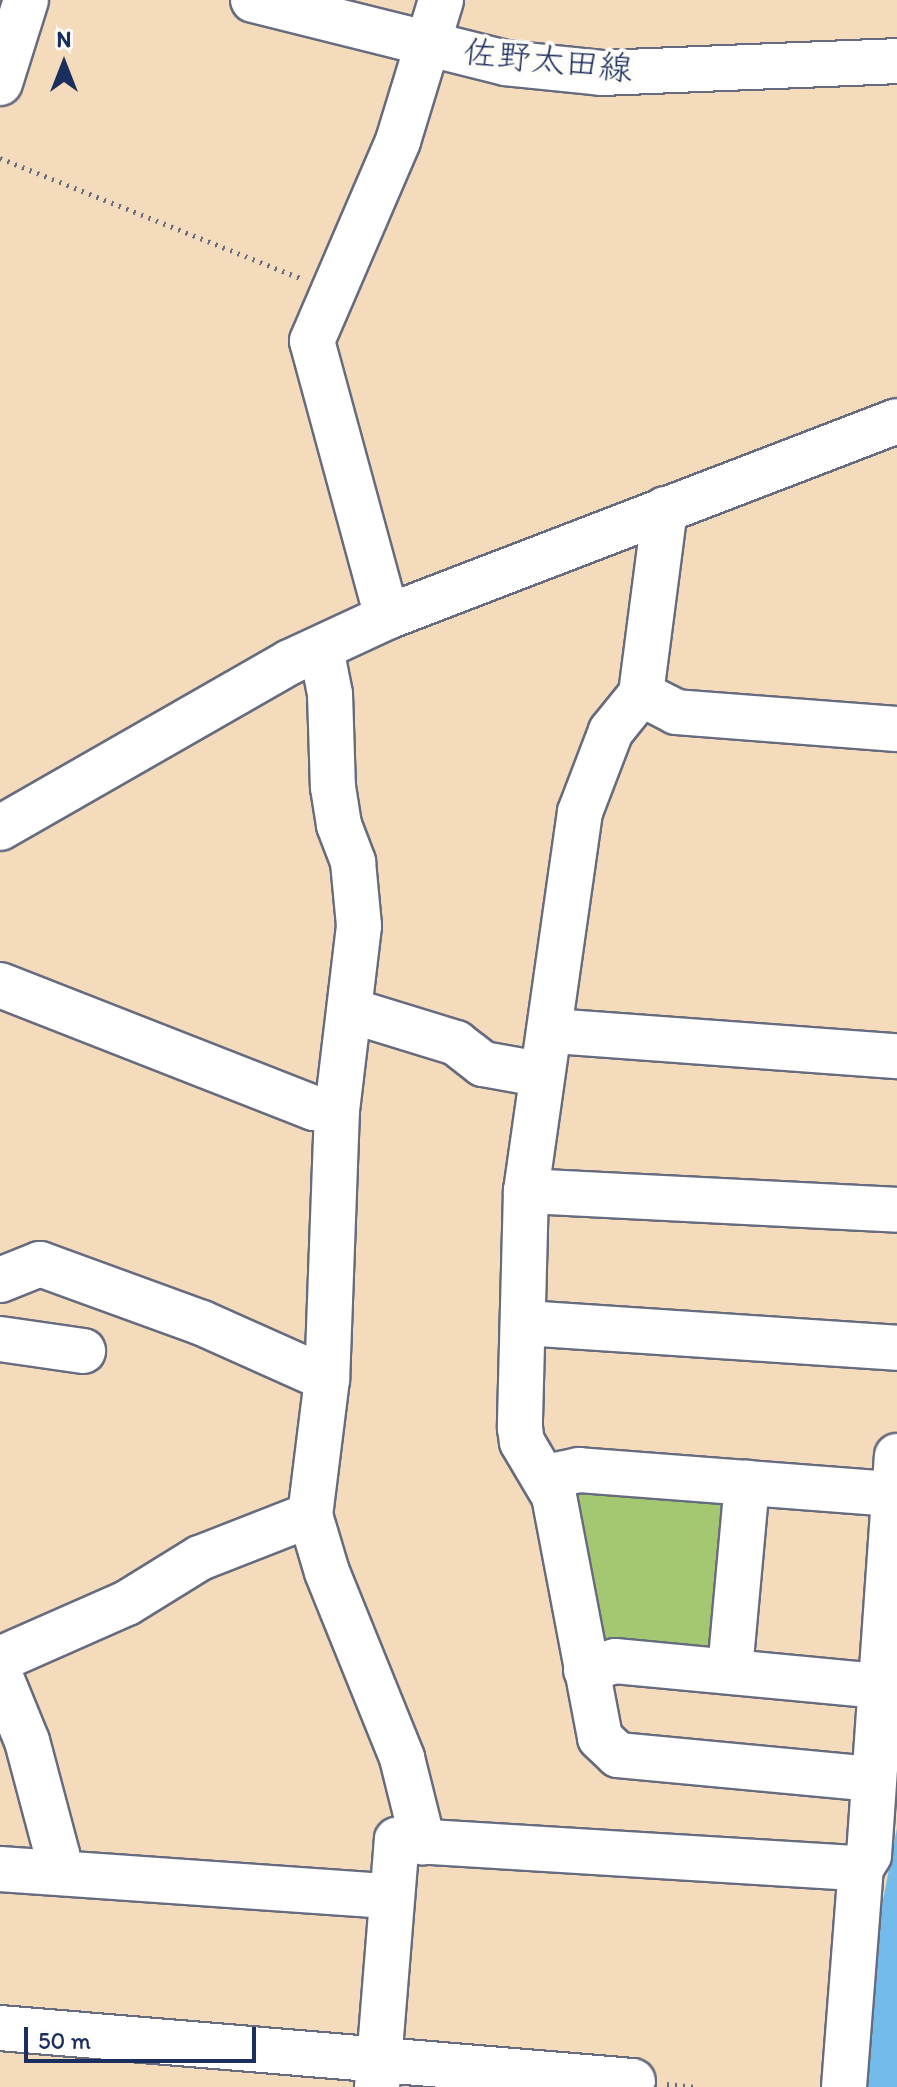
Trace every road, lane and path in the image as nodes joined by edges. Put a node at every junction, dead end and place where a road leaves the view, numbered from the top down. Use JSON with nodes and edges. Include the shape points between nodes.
{"nodes":[{"id":1,"x":26,"y":0,"type":"edge"},
{"id":2,"x":253,"y":0,"type":"edge"},
{"id":3,"x":441,"y":0,"type":"edge"},
{"id":4,"x":426,"y":45,"type":"junction"},
{"id":5,"x":897,"y":61,"type":"edge"},
{"id":6,"x":0,"y":83,"type":"edge"},
{"id":7,"x":0,"y":158,"type":"edge"},
{"id":8,"x":332,"y":292,"type":"junction"},
{"id":9,"x":897,"y":421,"type":"edge"},
{"id":10,"x":665,"y":509,"type":"junction"},
{"id":11,"x":387,"y":617,"type":"junction"},
{"id":12,"x":321,"y":648,"type":"junction"},
{"id":13,"x":641,"y":694,"type":"junction"},
{"id":14,"x":897,"y":729,"type":"edge"},
{"id":15,"x":0,"y":828,"type":"edge"},
{"id":16,"x":0,"y":985,"type":"edge"},
{"id":17,"x":352,"y":1011,"type":"junction"},
{"id":18,"x":553,"y":1031,"type":"junction"},
{"id":19,"x":897,"y":1056,"type":"edge"},
{"id":20,"x":539,"y":1074,"type":"junction"},
{"id":21,"x":337,"y":1110,"type":"junction"},
{"id":22,"x":526,"y":1191,"type":"junction"},
{"id":23,"x":897,"y":1210,"type":"edge"},
{"id":24,"x":0,"y":1280,"type":"edge"},
{"id":25,"x":524,"y":1323,"type":"junction"},
{"id":26,"x":0,"y":1339,"type":"edge"},
{"id":27,"x":897,"y":1348,"type":"edge"},
{"id":28,"x":83,"y":1351,"type":"dead end"},
{"id":29,"x":327,"y":1379,"type":"junction"},
{"id":30,"x":896,"y":1475,"type":"edge"},
{"id":31,"x":546,"y":1477,"type":"junction"},
{"id":32,"x":747,"y":1483,"type":"junction"},
{"id":33,"x":310,"y":1515,"type":"junction"},
{"id":34,"x":0,"y":1659,"type":"edge"},
{"id":35,"x":586,"y":1670,"type":"junction"},
{"id":36,"x":730,"y":1670,"type":"junction"},
{"id":37,"x":0,"y":1675,"type":"edge"},
{"id":38,"x":880,"y":1686,"type":"junction"},
{"id":39,"x":13,"y":1746,"type":"edge"},
{"id":40,"x":885,"y":1751,"type":"edge"},
{"id":41,"x":423,"y":1842,"type":"junction"},
{"id":42,"x":861,"y":1868,"type":"junction"},
{"id":43,"x":0,"y":1869,"type":"edge"},
{"id":44,"x":55,"y":1872,"type":"junction"},
{"id":45,"x":391,"y":1896,"type":"junction"},
{"id":46,"x":0,"y":2028,"type":"edge"},
{"id":47,"x":377,"y":2073,"type":"edge"},
{"id":48,"x":633,"y":2081,"type":"dead end"},
{"id":49,"x":844,"y":2087,"type":"edge"}],
"edges":[{"from":1,"to":6,"type":"street"},
{"from":2,"to":4,"type":"street","name":"佐野太田線"},
{"from":3,"to":4,"type":"street"},
{"from":4,"to":5,"type":"street","name":"佐野太田線","via":[[505,63],[601,73]]},
{"from":4,"to":8,"type":"street","via":[[398,141]]},
{"from":7,"to":8,"type":"path"},
{"from":8,"to":11,"type":"street","via":[[312,341]]},
{"from":9,"to":10,"type":"street"},
{"from":10,"to":11,"type":"street"},
{"from":10,"to":13,"type":"street"},
{"from":11,"to":12,"type":"street"},
{"from":12,"to":15,"type":"street"},
{"from":12,"to":17,"type":"street","via":[[330,694],[333,787],[354,875],[359,926]]},
{"from":13,"to":14,"type":"street","via":[[676,712]]},
{"from":13,"to":18,"type":"street","via":[[611,731],[580,812]]},
{"from":16,"to":21,"type":"street","via":[[314,1108]]},
{"from":17,"to":20,"type":"street","via":[[456,1043],[483,1064]]},
{"from":17,"to":21,"type":"street"},
{"from":18,"to":19,"type":"street"},
{"from":18,"to":20,"type":"street"},
{"from":20,"to":22,"type":"street"},
{"from":21,"to":29,"type":"street"},
{"from":22,"to":23,"type":"street"},
{"from":22,"to":25,"type":"street"},
{"from":24,"to":29,"type":"street","via":[[40,1264],[202,1323]]},
{"from":25,"to":27,"type":"street"},
{"from":25,"to":31,"type":"street","via":[[520,1428],[522,1442]]},
{"from":26,"to":28,"type":"street"},
{"from":29,"to":33,"type":"street"},
{"from":30,"to":32,"type":"street"},
{"from":30,"to":38,"type":"street"},
{"from":31,"to":32,"type":"street","via":[[579,1470]]},
{"from":31,"to":35,"type":"street"},
{"from":32,"to":36,"type":"street"},
{"from":33,"to":34,"type":"street","via":[[200,1558],[127,1603]]},
{"from":33,"to":41,"type":"street","via":[[327,1572],[402,1758]]},
{"from":35,"to":36,"type":"street","via":[[615,1661]]},
{"from":35,"to":40,"type":"street","via":[[600,1738],[618,1755]]},
{"from":36,"to":38,"type":"street"},
{"from":37,"to":39,"type":"street"},
{"from":38,"to":40,"type":"street"},
{"from":39,"to":44,"type":"street","via":[[57,1854]]},
{"from":40,"to":42,"type":"street","via":[[869,1855]]},
{"from":41,"to":42,"type":"street"},
{"from":41,"to":45,"type":"street","via":[[397,1840]]},
{"from":42,"to":49,"type":"street"},
{"from":43,"to":44,"type":"street"},
{"from":44,"to":45,"type":"street"},
{"from":45,"to":47,"type":"street"},
{"from":46,"to":47,"type":"street"},
{"from":47,"to":48,"type":"street"}]}
